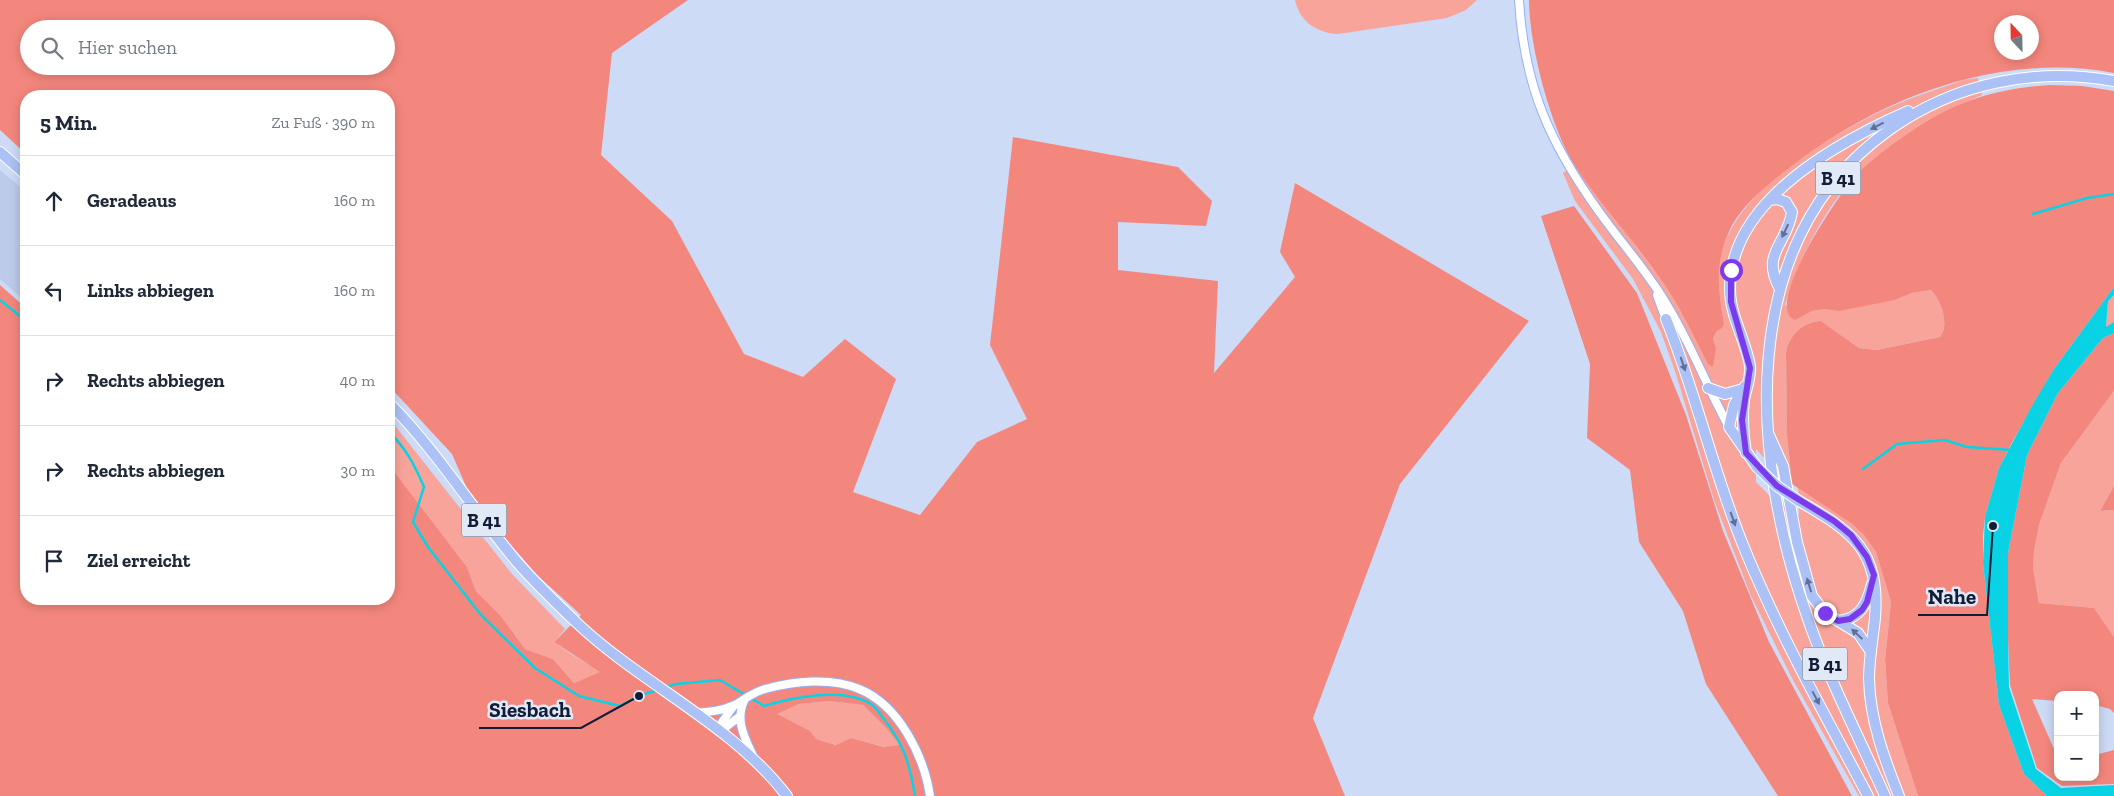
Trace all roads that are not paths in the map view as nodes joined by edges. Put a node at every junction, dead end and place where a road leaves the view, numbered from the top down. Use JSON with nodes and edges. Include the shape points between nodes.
{"nodes":[{"id":1,"x":1519,"y":0,"type":"edge"},
{"id":2,"x":2114,"y":81,"type":"edge"},
{"id":3,"x":1939,"y":101,"type":"junction"},
{"id":4,"x":0,"y":152,"type":"edge"},
{"id":5,"x":20,"y":170,"type":"edge"},
{"id":6,"x":1770,"y":200,"type":"junction"},
{"id":7,"x":1652,"y":282,"type":"junction"},
{"id":8,"x":1780,"y":289,"type":"junction"},
{"id":9,"x":1666,"y":319,"type":"joint"},
{"id":10,"x":1745,"y":385,"type":"junction"},
{"id":11,"x":1708,"y":388,"type":"junction"},
{"id":12,"x":395,"y":409,"type":"edge"},
{"id":13,"x":1729,"y":427,"type":"junction"},
{"id":14,"x":1768,"y":432,"type":"junction"},
{"id":15,"x":1746,"y":453,"type":"junction"},
{"id":16,"x":1874,"y":575,"type":"junction"},
{"id":17,"x":1838,"y":621,"type":"junction"},
{"id":18,"x":1871,"y":652,"type":"junction"},
{"id":19,"x":745,"y":699,"type":"junction"},
{"id":20,"x":735,"y":705,"type":"junction"},
{"id":21,"x":694,"y":713,"type":"junction"},
{"id":22,"x":739,"y":716,"type":"junction"},
{"id":23,"x":719,"y":732,"type":"junction"},
{"id":24,"x":754,"y":759,"type":"junction"},
{"id":25,"x":1872,"y":768,"type":"junction"},
{"id":26,"x":787,"y":796,"type":"edge"},
{"id":27,"x":930,"y":796,"type":"edge"},
{"id":28,"x":1868,"y":796,"type":"edge"},
{"id":29,"x":1881,"y":796,"type":"edge"},
{"id":30,"x":1885,"y":796,"type":"edge"},
{"id":31,"x":1899,"y":796,"type":"edge"}],
"edges":[{"from":1,"to":7,"type":"street","via":[[1531,80],[1547,128],[1563,159],[1599,212]]},
{"from":2,"to":3,"type":"main road","number":"B 41","via":[[2050,75],[2016,78],[1980,86]]},
{"from":3,"to":6,"type":"main road","one_way":true,"via":[[1861,134],[1813,164]]},
{"from":3,"to":8,"type":"main road","number":"B 41","via":[[1883,135],[1836,180],[1801,234]]},
{"from":4,"to":5,"type":"main road"},
{"from":6,"to":8,"type":"main road","one_way":true,"via":[[1786,202],[1792,212],[1772,263],[1774,279]]},
{"from":6,"to":10,"type":"main road","via":[[1746,229],[1736,249],[1731,270],[1731,302],[1749,364]]},
{"from":7,"to":9,"type":"street"},
{"from":7,"to":11,"type":"street","via":[[1681,329]]},
{"from":8,"to":14,"type":"main road","number":"B 41","via":[[1769,353]]},
{"from":9,"to":28,"type":"main road","one_way":true,"via":[[1742,544],[1782,633]]},
{"from":10,"to":11,"type":"main road","via":[[1725,394]]},
{"from":10,"to":13,"type":"main road","via":[[1734,406]]},
{"from":10,"to":15,"type":"main road","via":[[1742,420]]},
{"from":11,"to":13,"type":"street"},
{"from":12,"to":21,"type":"main road","number":"B 41","via":[[421,437],[542,590],[616,656]]},
{"from":13,"to":15,"type":"main road"},
{"from":17,"to":14,"type":"main road","one_way":true,"via":[[1825,613],[1812,596],[1797,542],[1783,466]]},
{"from":14,"to":25,"type":"main road","number":"B 41","via":[[1774,488],[1798,591],[1835,689]]},
{"from":15,"to":16,"type":"main road","bridge":true,"via":[[1777,486],[1851,535],[1867,557]]},
{"from":16,"to":17,"type":"main road","via":[[1862,610],[1850,619]]},
{"from":16,"to":18,"type":"main road","via":[[1876,602]]},
{"from":18,"to":17,"type":"main road","one_way":true,"via":[[1858,633]]},
{"from":18,"to":31,"type":"main road","via":[[1869,678],[1873,716]]},
{"from":19,"to":20,"type":"street"},
{"from":19,"to":22,"type":"street"},
{"from":19,"to":27,"type":"street","via":[[763,689],[800,683],[834,683],[860,689],[884,706],[902,728],[919,758]]},
{"from":20,"to":21,"type":"street"},
{"from":20,"to":23,"type":"street","via":[[722,722]]},
{"from":21,"to":23,"type":"main road","number":"B 41"},
{"from":22,"to":23,"type":"street"},
{"from":22,"to":24,"type":"street"},
{"from":23,"to":24,"type":"main road","number":"B 41"},
{"from":24,"to":26,"type":"main road","number":"B 41"},
{"from":25,"to":29,"type":"main road"},
{"from":25,"to":30,"type":"main road","number":"B 41"}]}
